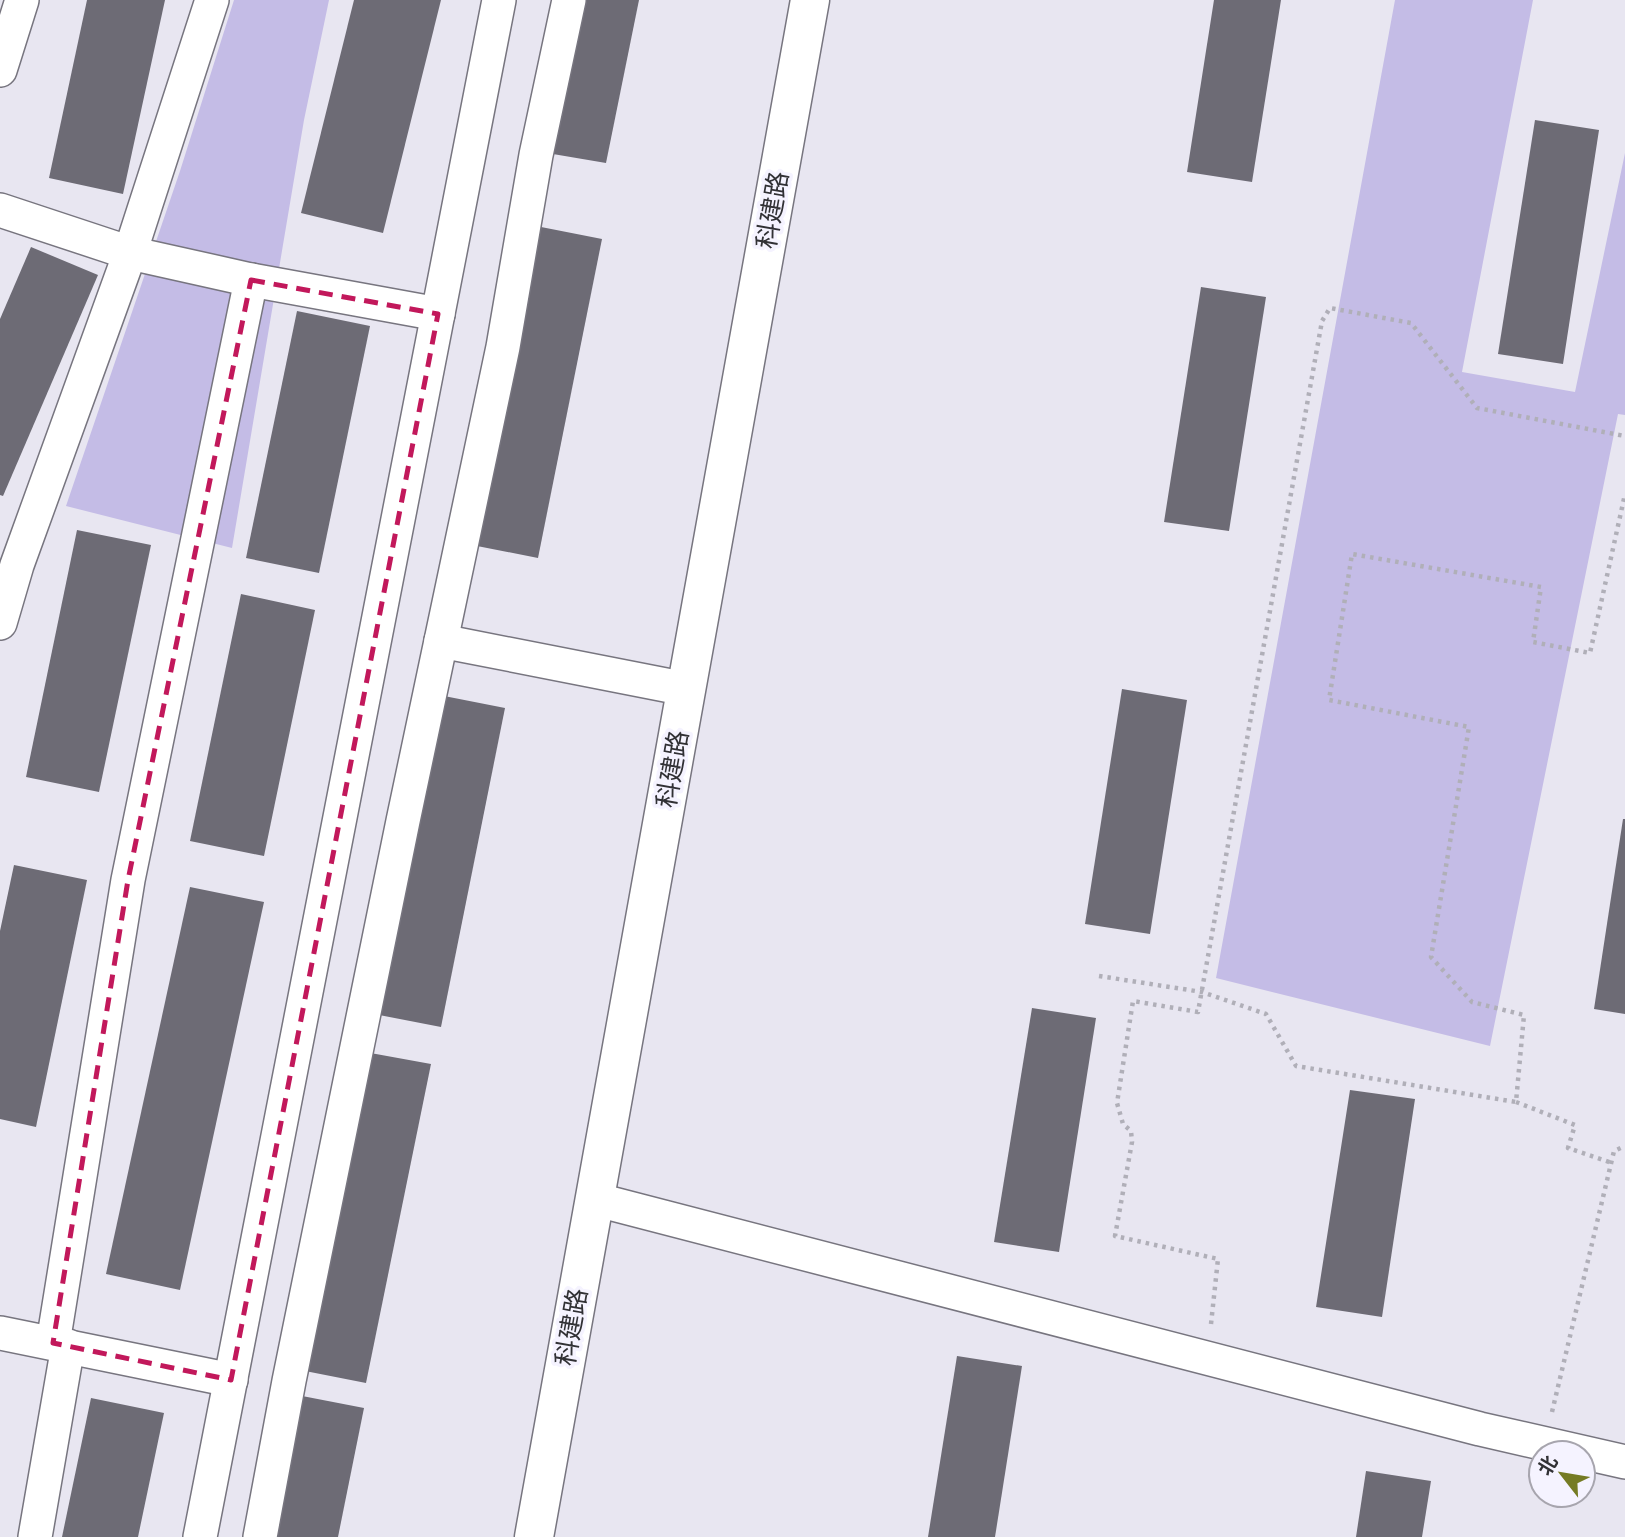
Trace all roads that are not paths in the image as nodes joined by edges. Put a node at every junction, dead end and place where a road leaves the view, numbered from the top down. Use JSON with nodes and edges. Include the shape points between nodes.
{"nodes":[{"id":1,"x":22,"y":0,"type":"edge"},
{"id":2,"x":212,"y":0,"type":"edge"},
{"id":3,"x":499,"y":0,"type":"edge"},
{"id":4,"x":569,"y":0,"type":"edge"},
{"id":5,"x":810,"y":0,"type":"edge"},
{"id":6,"x":3,"y":52,"type":"edge"},
{"id":7,"x":0,"y":210,"type":"edge"},
{"id":8,"x":130,"y":253,"type":"junction"},
{"id":9,"x":251,"y":280,"type":"junction"},
{"id":10,"x":438,"y":314,"type":"junction"},
{"id":11,"x":0,"y":623,"type":"edge"},
{"id":12,"x":441,"y":641,"type":"junction"},
{"id":13,"x":686,"y":689,"type":"junction"},
{"id":14,"x":594,"y":1199,"type":"junction"},
{"id":15,"x":1,"y":1336,"type":"edge"},
{"id":16,"x":61,"y":1344,"type":"junction"},
{"id":17,"x":231,"y":1380,"type":"junction"},
{"id":18,"x":1625,"y":1462,"type":"edge"},
{"id":19,"x":35,"y":1537,"type":"edge"},
{"id":20,"x":200,"y":1537,"type":"edge"},
{"id":21,"x":260,"y":1537,"type":"edge"},
{"id":22,"x":534,"y":1537,"type":"edge"}],
"edges":[{"from":1,"to":6,"type":"street"},
{"from":2,"to":8,"type":"street"},
{"from":3,"to":10,"type":"street"},
{"from":4,"to":12,"type":"street"},
{"from":5,"to":13,"type":"main road","name":"科建路"},
{"from":7,"to":8,"type":"street"},
{"from":8,"to":9,"type":"street"},
{"from":8,"to":11,"type":"street"},
{"from":9,"to":10,"type":"street"},
{"from":9,"to":16,"type":"street","via":[[128,880]]},
{"from":10,"to":17,"type":"street"},
{"from":12,"to":13,"type":"street"},
{"from":12,"to":21,"type":"street"},
{"from":13,"to":14,"type":"main road","name":"科建路"},
{"from":14,"to":18,"type":"street"},
{"from":14,"to":22,"type":"main road","name":"科建路"},
{"from":15,"to":16,"type":"street"},
{"from":16,"to":17,"type":"street"},
{"from":16,"to":19,"type":"street"},
{"from":17,"to":20,"type":"street"}]}
